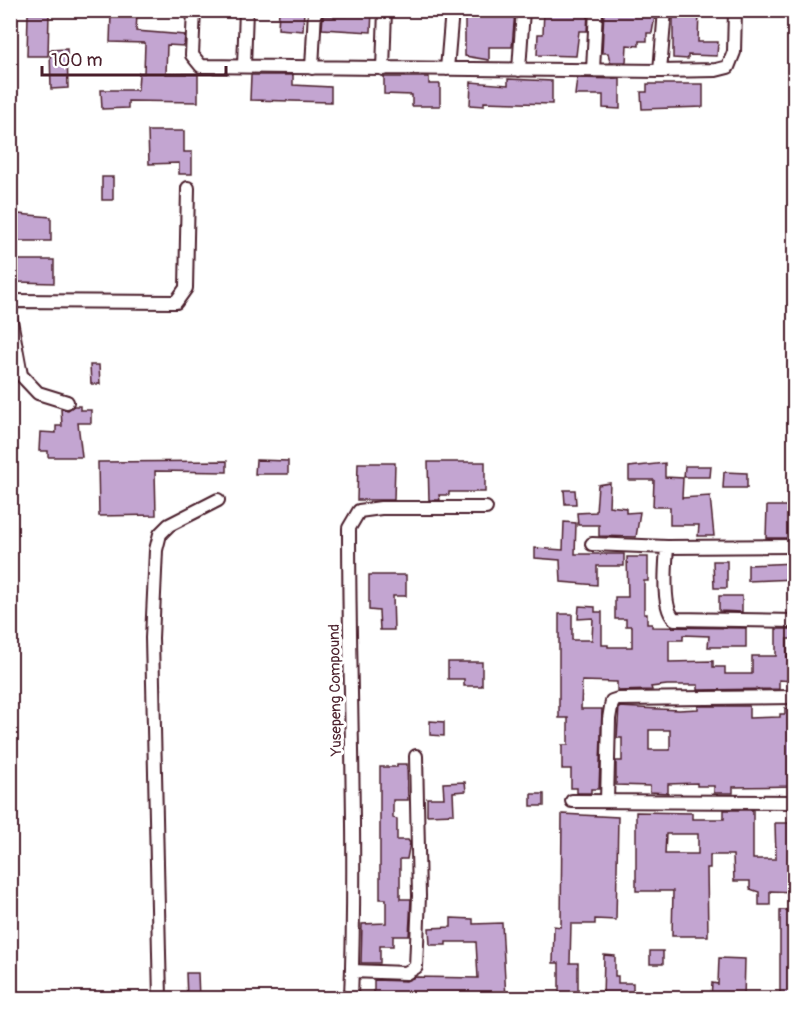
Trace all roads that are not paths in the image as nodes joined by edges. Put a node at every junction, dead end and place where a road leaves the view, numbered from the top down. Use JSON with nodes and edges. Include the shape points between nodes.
{"nodes":[{"id":1,"x":195,"y":10,"type":"edge"},
{"id":2,"x":246,"y":10,"type":"edge"},
{"id":3,"x":315,"y":10,"type":"edge"},
{"id":4,"x":386,"y":10,"type":"edge"},
{"id":5,"x":452,"y":10,"type":"edge"},
{"id":6,"x":523,"y":10,"type":"edge"},
{"id":7,"x":596,"y":10,"type":"edge"},
{"id":8,"x":665,"y":10,"type":"edge"},
{"id":9,"x":735,"y":10,"type":"edge"},
{"id":10,"x":244,"y":66,"type":"junction"},
{"id":11,"x":312,"y":68,"type":"junction"},
{"id":12,"x":383,"y":69,"type":"junction"},
{"id":13,"x":447,"y":69,"type":"junction"},
{"id":14,"x":519,"y":70,"type":"junction"},
{"id":15,"x":592,"y":70,"type":"junction"},
{"id":16,"x":660,"y":71,"type":"junction"},
{"id":17,"x":188,"y":188,"type":"dead end"},
{"id":18,"x":10,"y":301,"type":"edge"},
{"id":19,"x":10,"y":315,"type":"edge"},
{"id":20,"x":67,"y":402,"type":"dead end"},
{"id":21,"x":218,"y":500,"type":"dead end"},
{"id":22,"x":486,"y":508,"type":"dead end"},
{"id":23,"x":591,"y":544,"type":"dead end"},
{"id":24,"x":795,"y":546,"type":"edge"},
{"id":25,"x":667,"y":547,"type":"junction"},
{"id":26,"x":795,"y":621,"type":"edge"},
{"id":27,"x":795,"y":697,"type":"edge"},
{"id":28,"x":416,"y":756,"type":"dead end"},
{"id":29,"x":572,"y":801,"type":"dead end"},
{"id":30,"x":608,"y":801,"type":"junction"},
{"id":31,"x":795,"y":802,"type":"edge"},
{"id":32,"x":352,"y":971,"type":"junction"},
{"id":33,"x":160,"y":999,"type":"edge"},
{"id":34,"x":351,"y":999,"type":"edge"}],
"edges":[{"from":1,"to":10,"type":"street","via":[[192,55],[196,62],[201,66]]},
{"from":2,"to":10,"type":"street"},
{"from":3,"to":11,"type":"street"},
{"from":4,"to":12,"type":"street"},
{"from":5,"to":13,"type":"street"},
{"from":6,"to":14,"type":"street"},
{"from":7,"to":15,"type":"street"},
{"from":8,"to":16,"type":"street"},
{"from":9,"to":16,"type":"street","via":[[734,52],[728,67]]},
{"from":10,"to":11,"type":"street"},
{"from":11,"to":12,"type":"street"},
{"from":12,"to":13,"type":"street"},
{"from":13,"to":14,"type":"street"},
{"from":14,"to":15,"type":"street"},
{"from":15,"to":16,"type":"street"},
{"from":17,"to":18,"type":"street","via":[[186,288],[176,302]]},
{"from":19,"to":20,"type":"street","via":[[21,375],[38,393]]},
{"from":21,"to":33,"type":"street","via":[[169,525],[160,534],[156,550],[152,638]]},
{"from":22,"to":32,"type":"street","name":"Yusepeng Compound","via":[[359,511],[349,528]]},
{"from":23,"to":25,"type":"street"},
{"from":24,"to":25,"type":"street"},
{"from":25,"to":26,"type":"street","via":[[667,602],[675,620]]},
{"from":27,"to":30,"type":"street","via":[[612,701]]},
{"from":28,"to":32,"type":"street","via":[[416,967],[406,973]]},
{"from":29,"to":30,"type":"street"},
{"from":30,"to":31,"type":"street"},
{"from":32,"to":34,"type":"street","name":"Yusepeng Compound"}]}
